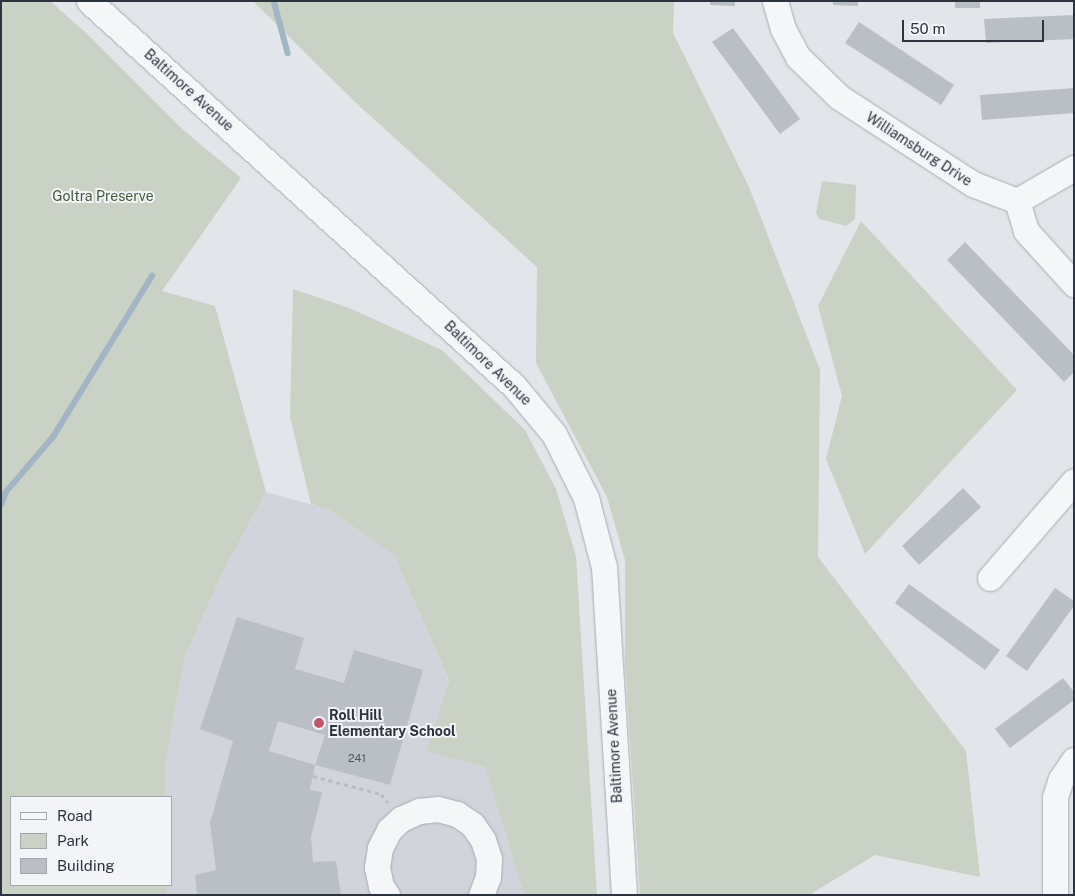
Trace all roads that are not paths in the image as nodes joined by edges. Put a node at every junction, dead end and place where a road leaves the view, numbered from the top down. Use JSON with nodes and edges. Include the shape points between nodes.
{"nodes":[{"id":1,"x":89,"y":1,"type":"edge"},
{"id":2,"x":775,"y":1,"type":"edge"},
{"id":3,"x":1074,"y":168,"type":"edge"},
{"id":4,"x":1017,"y":201,"type":"junction"},
{"id":5,"x":1074,"y":284,"type":"edge"},
{"id":6,"x":1074,"y":482,"type":"edge"},
{"id":7,"x":990,"y":578,"type":"dead end"},
{"id":8,"x":1074,"y":760,"type":"edge"},
{"id":9,"x":387,"y":895,"type":"edge"},
{"id":10,"x":481,"y":895,"type":"edge"},
{"id":11,"x":624,"y":895,"type":"edge"},
{"id":12,"x":1055,"y":895,"type":"edge"}],
"edges":[{"from":1,"to":11,"type":"street","name":"Baltimore Avenue","via":[[514,386],[554,434],[586,498],[604,568]]},
{"from":2,"to":4,"type":"street","name":"Williamsburg Drive","via":[[783,29],[798,57],[839,97],[973,184]]},
{"from":3,"to":4,"type":"street"},
{"from":4,"to":5,"type":"street","via":[[1026,230]]},
{"from":6,"to":7,"type":"street"},
{"from":8,"to":12,"type":"street","via":[[1061,779],[1055,796]]},
{"from":9,"to":10,"type":"street","via":[[381,886],[377,867],[380,848],[389,830],[401,819],[419,811],[438,810],[457,814],[472,824],[483,840],[489,858],[488,878]]}]}
